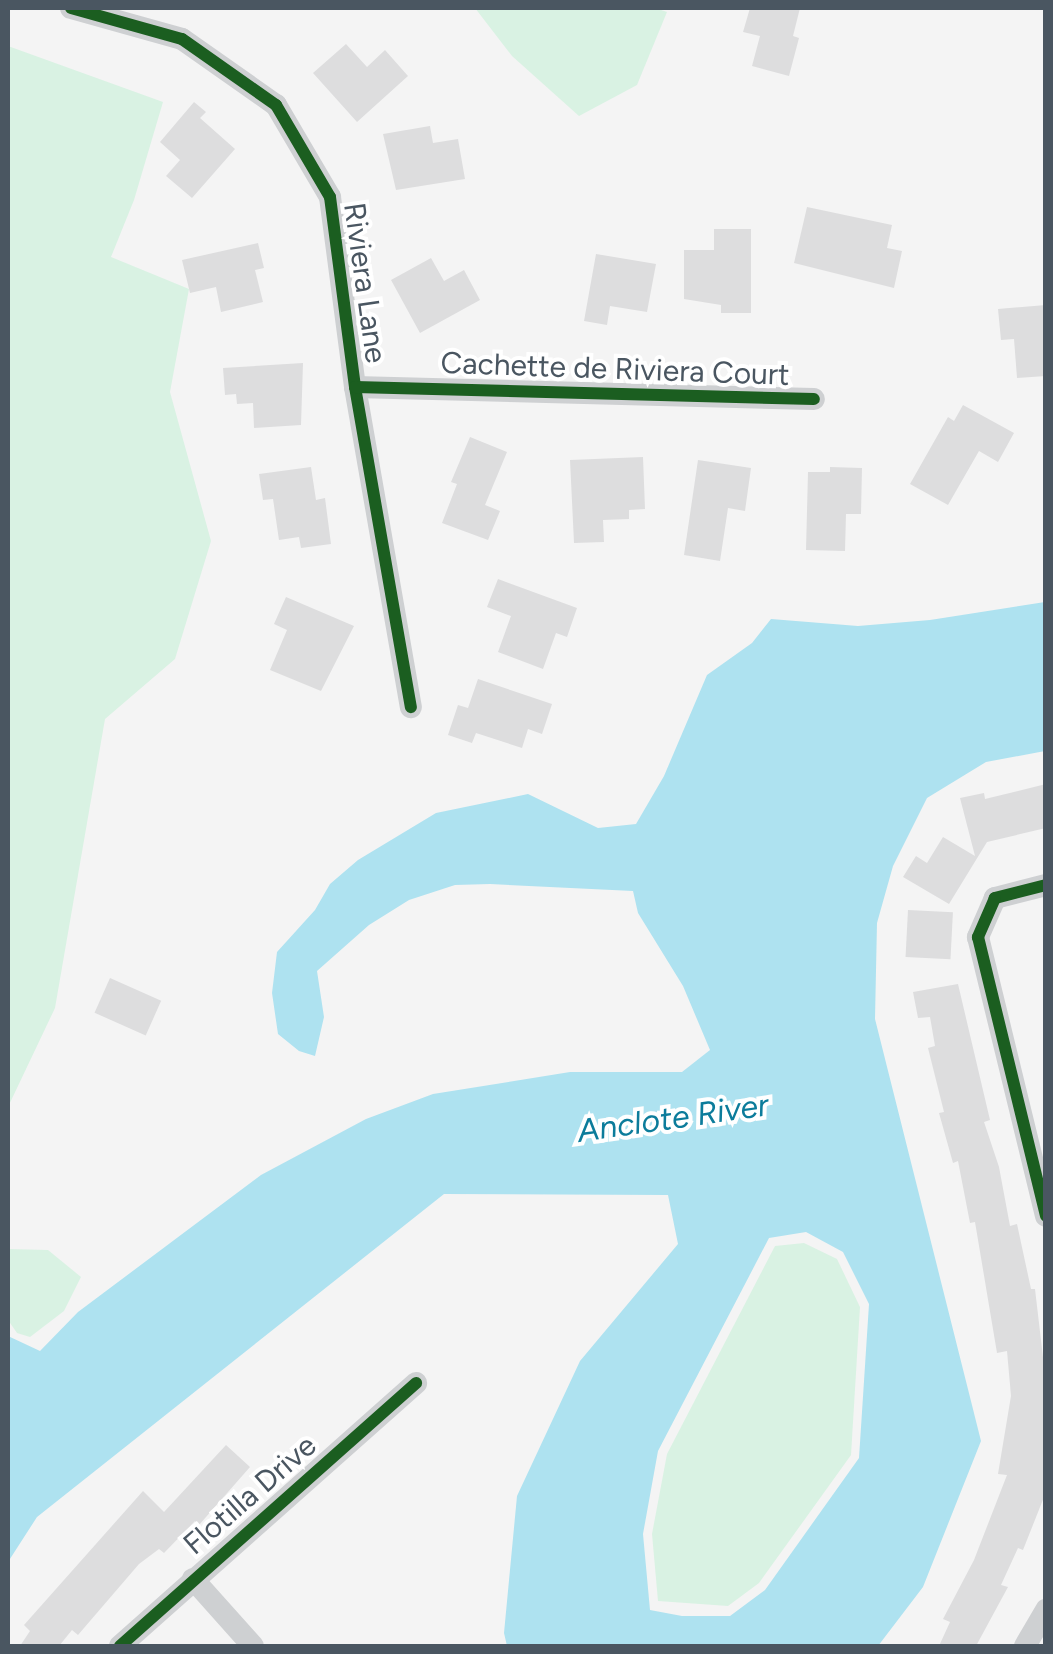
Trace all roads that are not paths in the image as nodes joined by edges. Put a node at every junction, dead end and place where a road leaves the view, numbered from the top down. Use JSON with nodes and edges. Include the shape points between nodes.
{"nodes":[{"id":1,"x":71,"y":8,"type":"edge"},
{"id":2,"x":354,"y":387,"type":"junction"},
{"id":3,"x":814,"y":399,"type":"dead end"},
{"id":4,"x":411,"y":708,"type":"dead end"},
{"id":5,"x":1046,"y":884,"type":"edge"},
{"id":6,"x":1046,"y":1216,"type":"edge"},
{"id":7,"x":416,"y":1383,"type":"dead end"},
{"id":8,"x":193,"y":1578,"type":"junction"},
{"id":9,"x":1046,"y":1610,"type":"edge"},
{"id":10,"x":120,"y":1646,"type":"edge"},
{"id":11,"x":253,"y":1646,"type":"edge"},
{"id":12,"x":1024,"y":1646,"type":"edge"}],
"edges":[{"from":1,"to":2,"type":"street","name":"Riviera Lane","via":[[182,39],[276,105],[330,197]]},
{"from":2,"to":3,"type":"street","name":"Cachette de Riviera Court"},
{"from":2,"to":4,"type":"street","name":"Riviera Lane"},
{"from":5,"to":6,"type":"street","via":[[995,898],[978,937]]},
{"from":7,"to":8,"type":"street","name":"Flotilla Drive"},
{"from":8,"to":10,"type":"street","name":"Flotilla Drive"},
{"from":8,"to":11,"type":"street"},
{"from":9,"to":12,"type":"street"}]}
